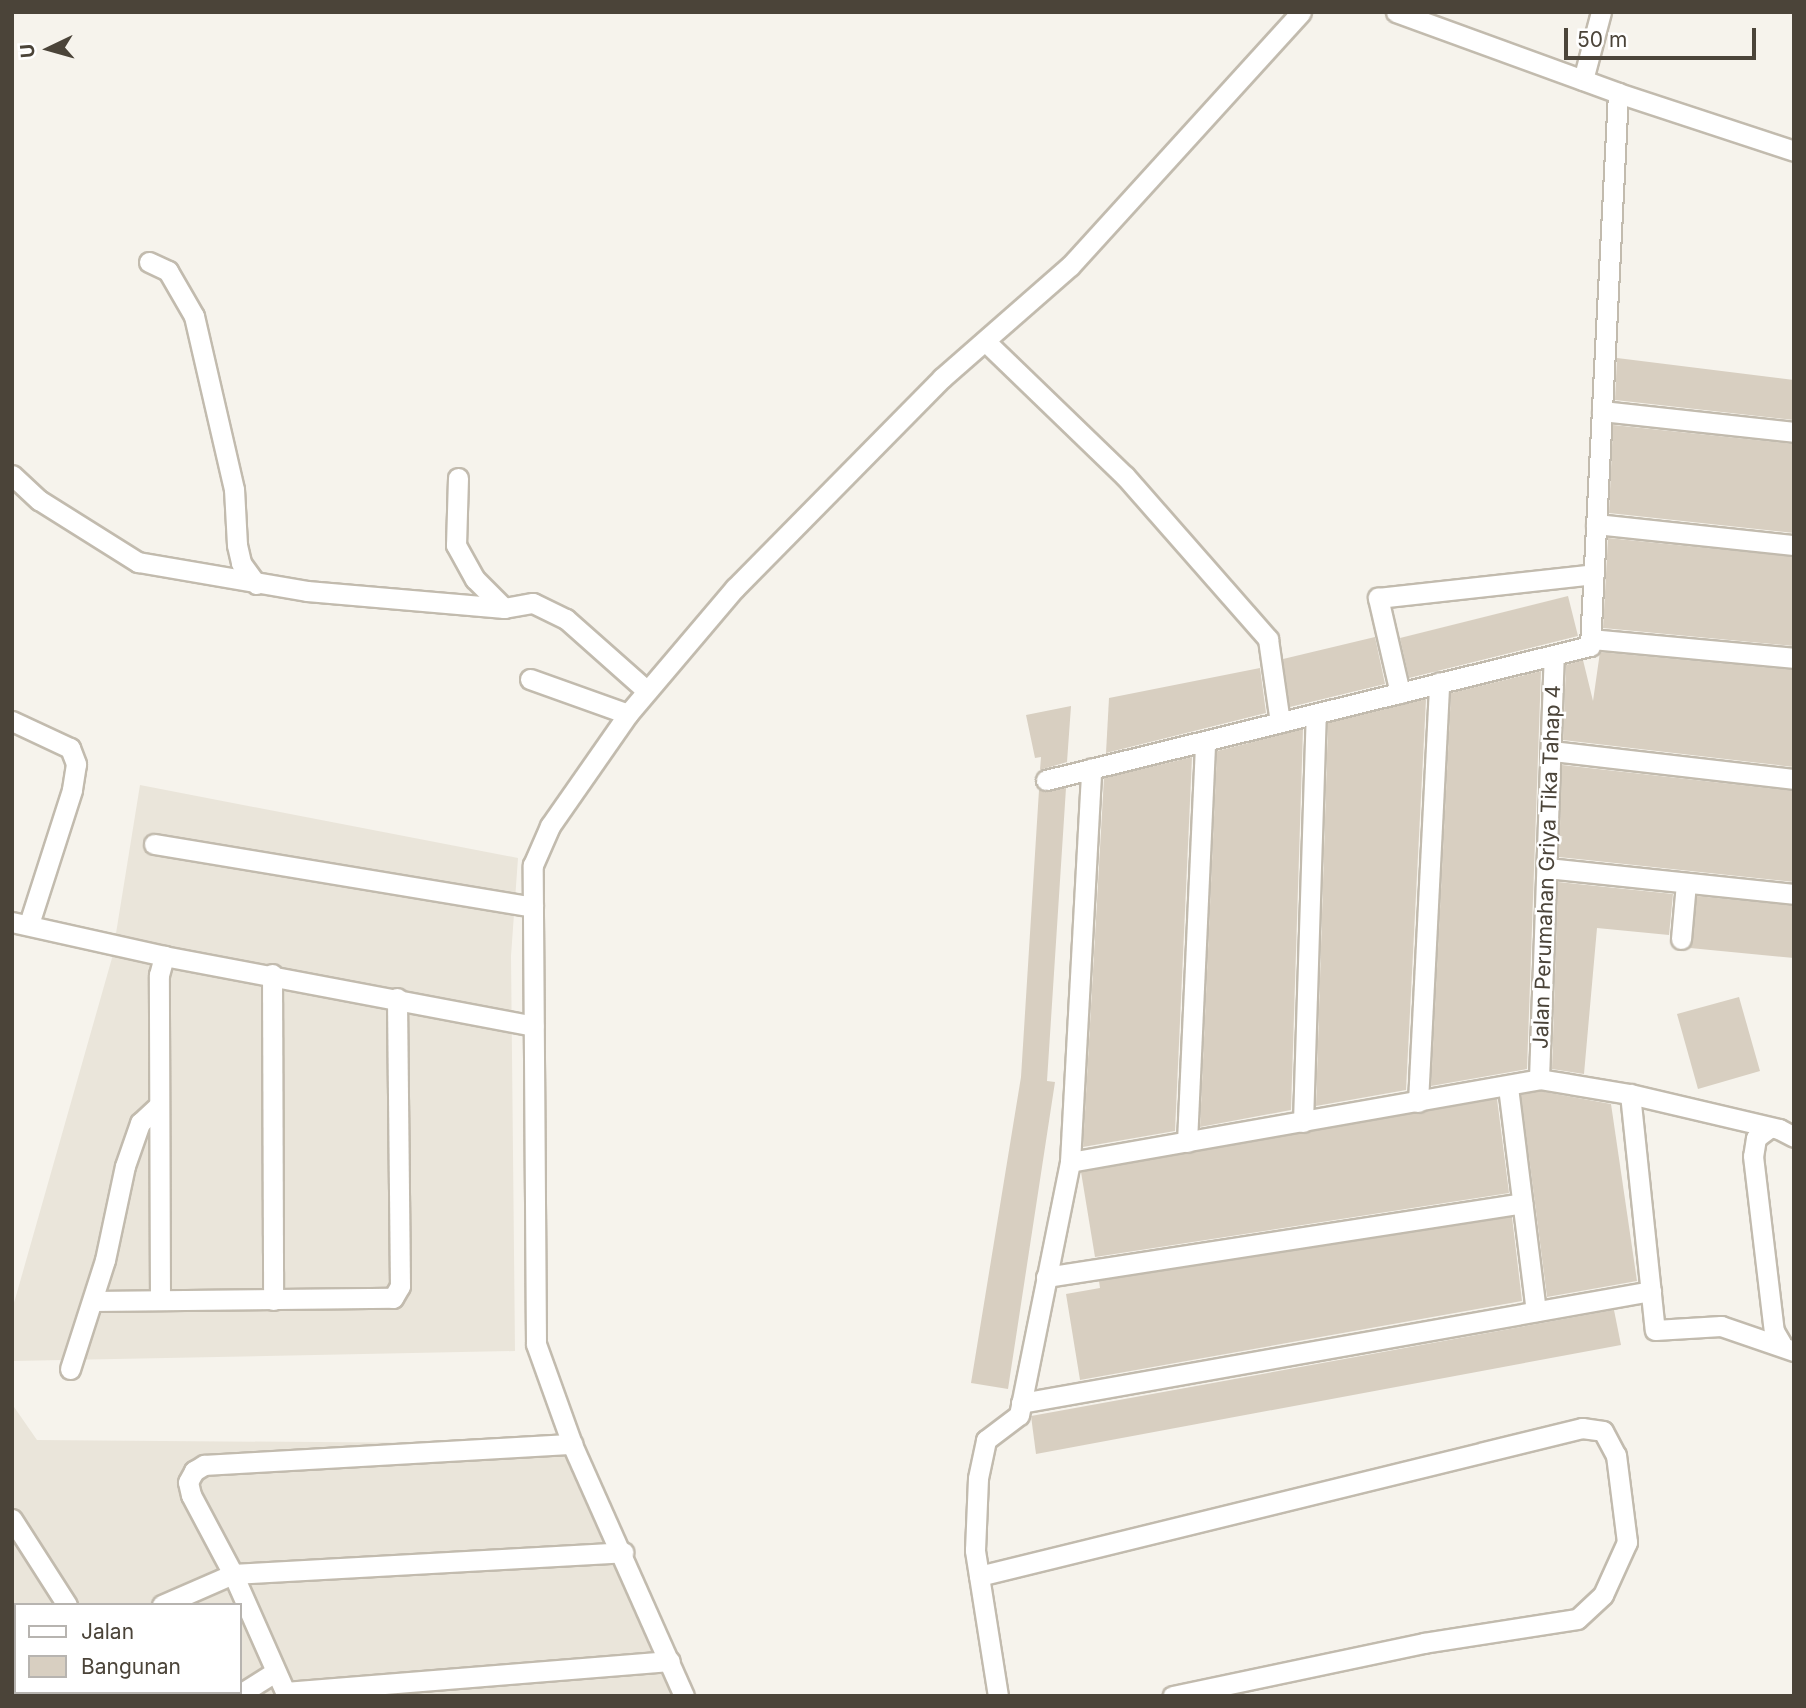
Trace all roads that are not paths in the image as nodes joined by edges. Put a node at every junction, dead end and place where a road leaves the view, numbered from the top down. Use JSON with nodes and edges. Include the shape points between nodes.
{"nodes":[{"id":1,"x":1301,"y":12,"type":"edge"},
{"id":2,"x":1396,"y":12,"type":"edge"},
{"id":3,"x":1601,"y":12,"type":"edge"},
{"id":4,"x":1583,"y":80,"type":"junction"},
{"id":5,"x":1618,"y":93,"type":"junction"},
{"id":6,"x":1794,"y":151,"type":"edge"},
{"id":7,"x":149,"y":262,"type":"dead end"},
{"id":8,"x":985,"y":341,"type":"junction"},
{"id":9,"x":1602,"y":411,"type":"junction"},
{"id":10,"x":1794,"y":432,"type":"edge"},
{"id":11,"x":13,"y":478,"type":"edge"},
{"id":12,"x":458,"y":478,"type":"dead end"},
{"id":13,"x":1596,"y":524,"type":"junction"},
{"id":14,"x":1794,"y":545,"type":"edge"},
{"id":15,"x":1594,"y":574,"type":"junction"},
{"id":16,"x":256,"y":584,"type":"junction"},
{"id":17,"x":504,"y":608,"type":"junction"},
{"id":18,"x":1591,"y":639,"type":"junction"},
{"id":19,"x":1554,"y":655,"type":"junction"},
{"id":20,"x":1794,"y":658,"type":"edge"},
{"id":21,"x":530,"y":679,"type":"dead end"},
{"id":22,"x":1438,"y":683,"type":"junction"},
{"id":23,"x":647,"y":691,"type":"junction"},
{"id":24,"x":1400,"y":693,"type":"junction"},
{"id":25,"x":628,"y":714,"type":"junction"},
{"id":26,"x":1316,"y":714,"type":"junction"},
{"id":27,"x":12,"y":721,"type":"edge"},
{"id":28,"x":1280,"y":722,"type":"junction"},
{"id":29,"x":1205,"y":741,"type":"junction"},
{"id":30,"x":1552,"y":751,"type":"junction"},
{"id":31,"x":1091,"y":769,"type":"junction"},
{"id":32,"x":1794,"y":779,"type":"edge"},
{"id":33,"x":1046,"y":780,"type":"dead end"},
{"id":34,"x":154,"y":844,"type":"dead end"},
{"id":35,"x":1547,"y":868,"type":"junction"},
{"id":36,"x":1686,"y":883,"type":"junction"},
{"id":37,"x":1794,"y":894,"type":"edge"},
{"id":38,"x":533,"y":907,"type":"junction"},
{"id":39,"x":21,"y":923,"type":"edge"},
{"id":40,"x":1681,"y":939,"type":"dead end"},
{"id":41,"x":164,"y":956,"type":"junction"},
{"id":42,"x":272,"y":974,"type":"junction"},
{"id":43,"x":397,"y":998,"type":"junction"},
{"id":44,"x":533,"y":1026,"type":"junction"},
{"id":45,"x":1539,"y":1079,"type":"junction"},
{"id":46,"x":1507,"y":1087,"type":"junction"},
{"id":47,"x":1630,"y":1094,"type":"junction"},
{"id":48,"x":1418,"y":1102,"type":"junction"},
{"id":49,"x":158,"y":1106,"type":"junction"},
{"id":50,"x":1303,"y":1122,"type":"junction"},
{"id":51,"x":1768,"y":1129,"type":"junction"},
{"id":52,"x":1794,"y":1137,"type":"edge"},
{"id":53,"x":1187,"y":1142,"type":"junction"},
{"id":54,"x":1070,"y":1162,"type":"junction"},
{"id":55,"x":1522,"y":1203,"type":"junction"},
{"id":56,"x":1046,"y":1277,"type":"junction"},
{"id":57,"x":1651,"y":1291,"type":"junction"},
{"id":58,"x":160,"y":1300,"type":"junction"},
{"id":59,"x":272,"y":1300,"type":"junction"},
{"id":60,"x":93,"y":1301,"type":"junction"},
{"id":61,"x":1536,"y":1311,"type":"junction"},
{"id":62,"x":1787,"y":1348,"type":"edge"},
{"id":63,"x":70,"y":1369,"type":"dead end"},
{"id":64,"x":1021,"y":1403,"type":"junction"},
{"id":65,"x":572,"y":1444,"type":"junction"},
{"id":66,"x":12,"y":1519,"type":"edge"},
{"id":67,"x":623,"y":1552,"type":"junction"},
{"id":68,"x":233,"y":1574,"type":"junction"},
{"id":69,"x":979,"y":1576,"type":"junction"},
{"id":70,"x":66,"y":1603,"type":"edge"},
{"id":71,"x":167,"y":1603,"type":"edge"},
{"id":72,"x":670,"y":1661,"type":"junction"},
{"id":73,"x":275,"y":1672,"type":"junction"},
{"id":74,"x":242,"y":1693,"type":"edge"},
{"id":75,"x":286,"y":1694,"type":"edge"},
{"id":76,"x":684,"y":1696,"type":"edge"},
{"id":77,"x":998,"y":1696,"type":"edge"},
{"id":78,"x":1173,"y":1696,"type":"edge"}],
"edges":[{"from":1,"to":8,"type":"street","via":[[1070,266]]},
{"from":2,"to":4,"type":"street"},
{"from":3,"to":4,"type":"street"},
{"from":4,"to":5,"type":"street"},
{"from":5,"to":6,"type":"street"},
{"from":5,"to":9,"type":"street"},
{"from":7,"to":16,"type":"street","via":[[168,271],[194,316],[234,489],[241,563]]},
{"from":8,"to":23,"type":"street","via":[[849,468],[735,588]]},
{"from":8,"to":28,"type":"street","via":[[1125,476],[1268,639]]},
{"from":9,"to":10,"type":"street"},
{"from":9,"to":13,"type":"street"},
{"from":11,"to":16,"type":"street","via":[[122,556]]},
{"from":12,"to":17,"type":"street","via":[[456,545],[475,579]]},
{"from":13,"to":14,"type":"street"},
{"from":13,"to":15,"type":"street"},
{"from":15,"to":18,"type":"street"},
{"from":15,"to":24,"type":"street","via":[[1378,598]]},
{"from":16,"to":17,"type":"street"},
{"from":17,"to":23,"type":"street","via":[[533,603],[548,607]]},
{"from":18,"to":19,"type":"street","name":"Jalan Perumahan Griya Tika Tahap 4","via":[[1590,646]]},
{"from":18,"to":20,"type":"street"},
{"from":19,"to":22,"type":"street","name":"Jalan Perumahan Griya Tika Tahap 4"},
{"from":19,"to":30,"type":"street","name":"Jalan Perumahan Griya Tika Tahap 4"},
{"from":21,"to":25,"type":"street"},
{"from":22,"to":24,"type":"street","name":"Jalan Perumahan Griya Tika Tahap 4"},
{"from":22,"to":48,"type":"street"},
{"from":23,"to":25,"type":"street"},
{"from":24,"to":26,"type":"street","name":"Jalan Perumahan Griya Tika Tahap 4"},
{"from":25,"to":38,"type":"street","via":[[550,826],[533,865]]},
{"from":26,"to":28,"type":"street","name":"Jalan Perumahan Griya Tika Tahap 4"},
{"from":26,"to":50,"type":"street"},
{"from":27,"to":39,"type":"street","via":[[70,748],[76,764],[72,790]]},
{"from":28,"to":29,"type":"street","name":"Jalan Perumahan Griya Tika Tahap 4"},
{"from":29,"to":31,"type":"street","name":"Jalan Perumahan Griya Tika Tahap 4"},
{"from":29,"to":53,"type":"street"},
{"from":30,"to":32,"type":"street"},
{"from":30,"to":35,"type":"street","name":"Jalan Perumahan Griya Tika Tahap 4"},
{"from":31,"to":33,"type":"street","name":"Jalan Perumahan Griya Tika Tahap 4"},
{"from":31,"to":54,"type":"street"},
{"from":34,"to":38,"type":"street"},
{"from":35,"to":36,"type":"street"},
{"from":35,"to":45,"type":"street","name":"Jalan Perumahan Griya Tika Tahap 4"},
{"from":36,"to":37,"type":"street"},
{"from":36,"to":40,"type":"street"},
{"from":38,"to":44,"type":"street"},
{"from":39,"to":41,"type":"street"},
{"from":41,"to":42,"type":"street"},
{"from":41,"to":49,"type":"street","via":[[159,975]]},
{"from":42,"to":43,"type":"street"},
{"from":42,"to":59,"type":"street"},
{"from":43,"to":44,"type":"street"},
{"from":43,"to":59,"type":"street","via":[[400,1286],[393,1298],[377,1301]]},
{"from":44,"to":65,"type":"street","via":[[536,1344]]},
{"from":45,"to":46,"type":"street","name":"Jalan Perumahan Griya Tika Tahap 4"},
{"from":45,"to":47,"type":"street","name":"Jalan Perumahan Griya Tika Tahap 4"},
{"from":46,"to":48,"type":"street","name":"Jalan Perumahan Griya Tika Tahap 4"},
{"from":46,"to":55,"type":"street"},
{"from":47,"to":51,"type":"street","name":"Jalan Perumahan Griya Tika Tahap 4"},
{"from":47,"to":57,"type":"street"},
{"from":48,"to":50,"type":"street","name":"Jalan Perumahan Griya Tika Tahap 4"},
{"from":49,"to":58,"type":"street"},
{"from":49,"to":60,"type":"street","via":[[140,1123],[125,1166]]},
{"from":50,"to":53,"type":"street","name":"Jalan Perumahan Griya Tika Tahap 4"},
{"from":51,"to":52,"type":"street","name":"Jalan Perumahan Griya Tika Tahap 4"},
{"from":51,"to":62,"type":"street","via":[[1756,1138],[1753,1156],[1774,1331]]},
{"from":53,"to":54,"type":"street","name":"Jalan Perumahan Griya Tika Tahap 4"},
{"from":54,"to":56,"type":"street"},
{"from":55,"to":56,"type":"street"},
{"from":55,"to":61,"type":"street"},
{"from":56,"to":64,"type":"street"},
{"from":57,"to":61,"type":"street"},
{"from":57,"to":62,"type":"street","via":[[1655,1330],[1721,1326]]},
{"from":58,"to":59,"type":"street"},
{"from":58,"to":60,"type":"street"},
{"from":60,"to":63,"type":"street"},
{"from":61,"to":64,"type":"street"},
{"from":64,"to":69,"type":"street","via":[[1019,1415],[986,1440],[978,1478],[975,1550]]},
{"from":65,"to":67,"type":"street"},
{"from":65,"to":68,"type":"street","via":[[204,1465],[188,1482],[191,1495]]},
{"from":66,"to":70,"type":"street"},
{"from":67,"to":68,"type":"street"},
{"from":67,"to":72,"type":"street"},
{"from":68,"to":71,"type":"street"},
{"from":68,"to":73,"type":"street"},
{"from":69,"to":77,"type":"street"},
{"from":69,"to":78,"type":"street","via":[[1582,1428],[1603,1431],[1616,1455],[1627,1542],[1603,1595],[1577,1619],[1424,1643]]},
{"from":72,"to":75,"type":"street"},
{"from":72,"to":76,"type":"street"},
{"from":73,"to":74,"type":"street"},
{"from":73,"to":75,"type":"street"}]}
